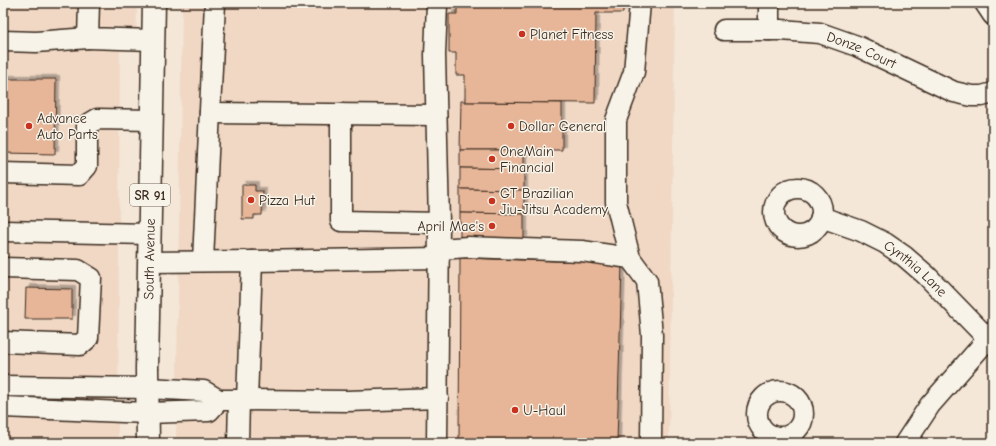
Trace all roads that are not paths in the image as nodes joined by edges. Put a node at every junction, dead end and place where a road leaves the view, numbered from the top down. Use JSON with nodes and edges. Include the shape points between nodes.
{"nodes":[{"id":1,"x":89,"y":3,"type":"edge"},
{"id":2,"x":154,"y":3,"type":"edge"},
{"id":3,"x":215,"y":3,"type":"edge"},
{"id":4,"x":437,"y":3,"type":"edge"},
{"id":5,"x":640,"y":3,"type":"edge"},
{"id":6,"x":769,"y":3,"type":"edge"},
{"id":7,"x":985,"y":3,"type":"edge"},
{"id":8,"x":993,"y":15,"type":"edge"},
{"id":9,"x":724,"y":30,"type":"dead end"},
{"id":10,"x":769,"y":30,"type":"junction"},
{"id":11,"x":88,"y":38,"type":"junction"},
{"id":12,"x":3,"y":40,"type":"edge"},
{"id":13,"x":153,"y":40,"type":"junction"},
{"id":14,"x":993,"y":93,"type":"edge"},
{"id":15,"x":210,"y":113,"type":"junction"},
{"id":16,"x":341,"y":114,"type":"junction"},
{"id":17,"x":436,"y":116,"type":"junction"},
{"id":18,"x":151,"y":120,"type":"junction"},
{"id":19,"x":3,"y":174,"type":"edge"},
{"id":20,"x":822,"y":217,"type":"dead end"},
{"id":21,"x":439,"y":223,"type":"junction"},
{"id":22,"x":3,"y":231,"type":"edge"},
{"id":23,"x":149,"y":234,"type":"junction"},
{"id":24,"x":439,"y":254,"type":"junction"},
{"id":25,"x":630,"y":258,"type":"junction"},
{"id":26,"x":203,"y":261,"type":"junction"},
{"id":27,"x":252,"y":261,"type":"junction"},
{"id":28,"x":149,"y":262,"type":"junction"},
{"id":29,"x":3,"y":268,"type":"edge"},
{"id":30,"x":991,"y":339,"type":"edge"},
{"id":31,"x":3,"y":342,"type":"edge"},
{"id":32,"x":3,"y":386,"type":"edge"},
{"id":33,"x":147,"y":388,"type":"junction"},
{"id":34,"x":438,"y":398,"type":"junction"},
{"id":35,"x":235,"y":400,"type":"junction"},
{"id":36,"x":3,"y":408,"type":"edge"},
{"id":37,"x":147,"y":413,"type":"junction"},
{"id":38,"x":148,"y":443,"type":"edge"},
{"id":39,"x":238,"y":443,"type":"edge"},
{"id":40,"x":437,"y":443,"type":"edge"},
{"id":41,"x":651,"y":443,"type":"edge"},
{"id":42,"x":905,"y":443,"type":"edge"}],
"edges":[{"from":1,"to":11,"type":"street"},
{"from":2,"to":13,"type":"main road","name":"South Avenue","number":"SR 91"},
{"from":3,"to":15,"type":"street"},
{"from":4,"to":17,"type":"street"},
{"from":5,"to":25,"type":"street","via":[[634,72],[616,120],[616,202]]},
{"from":6,"to":10,"type":"street"},
{"from":7,"to":8,"type":"street"},
{"from":9,"to":10,"type":"street","name":"Donze Court"},
{"from":10,"to":14,"type":"street","name":"Donze Court","via":[[820,33],[857,46],[954,92],[972,96]]},
{"from":11,"to":12,"type":"street","via":[[36,42]]},
{"from":11,"to":13,"type":"street"},
{"from":13,"to":18,"type":"main road","name":"South Avenue","number":"SR 91"},
{"from":15,"to":16,"type":"street"},
{"from":15,"to":26,"type":"street"},
{"from":16,"to":17,"type":"street"},
{"from":16,"to":21,"type":"street","via":[[341,221]]},
{"from":17,"to":21,"type":"street"},
{"from":18,"to":19,"type":"street","via":[[97,119],[87,125],[87,166],[79,175]]},
{"from":18,"to":23,"type":"main road","name":"South Avenue","number":"SR 91"},
{"from":20,"to":30,"type":"street","name":"Cynthia Lane","via":[[861,231],[904,256]]},
{"from":21,"to":24,"type":"street"},
{"from":22,"to":23,"type":"street"},
{"from":23,"to":28,"type":"main road","name":"South Avenue","number":"SR 91"},
{"from":24,"to":25,"type":"street","via":[[468,247],[582,251]]},
{"from":24,"to":27,"type":"street"},
{"from":24,"to":34,"type":"street"},
{"from":25,"to":41,"type":"street","via":[[647,281],[652,335]]},
{"from":26,"to":27,"type":"street"},
{"from":26,"to":28,"type":"street"},
{"from":27,"to":35,"type":"street"},
{"from":28,"to":33,"type":"main road","name":"South Avenue","number":"SR 91"},
{"from":29,"to":31,"type":"street","via":[[78,270],[91,278],[88,338],[80,345]]},
{"from":30,"to":42,"type":"street","via":[[930,405]]},
{"from":32,"to":33,"type":"street"},
{"from":33,"to":35,"type":"street","via":[[204,390]]},
{"from":33,"to":37,"type":"main road","name":"South Avenue","number":"SR 91"},
{"from":34,"to":35,"type":"street","via":[[347,401]]},
{"from":34,"to":40,"type":"street"},
{"from":35,"to":37,"type":"street","via":[[209,411]]},
{"from":35,"to":39,"type":"street"},
{"from":36,"to":37,"type":"street"},
{"from":37,"to":38,"type":"main road","name":"South Avenue","number":"SR 91"}]}
